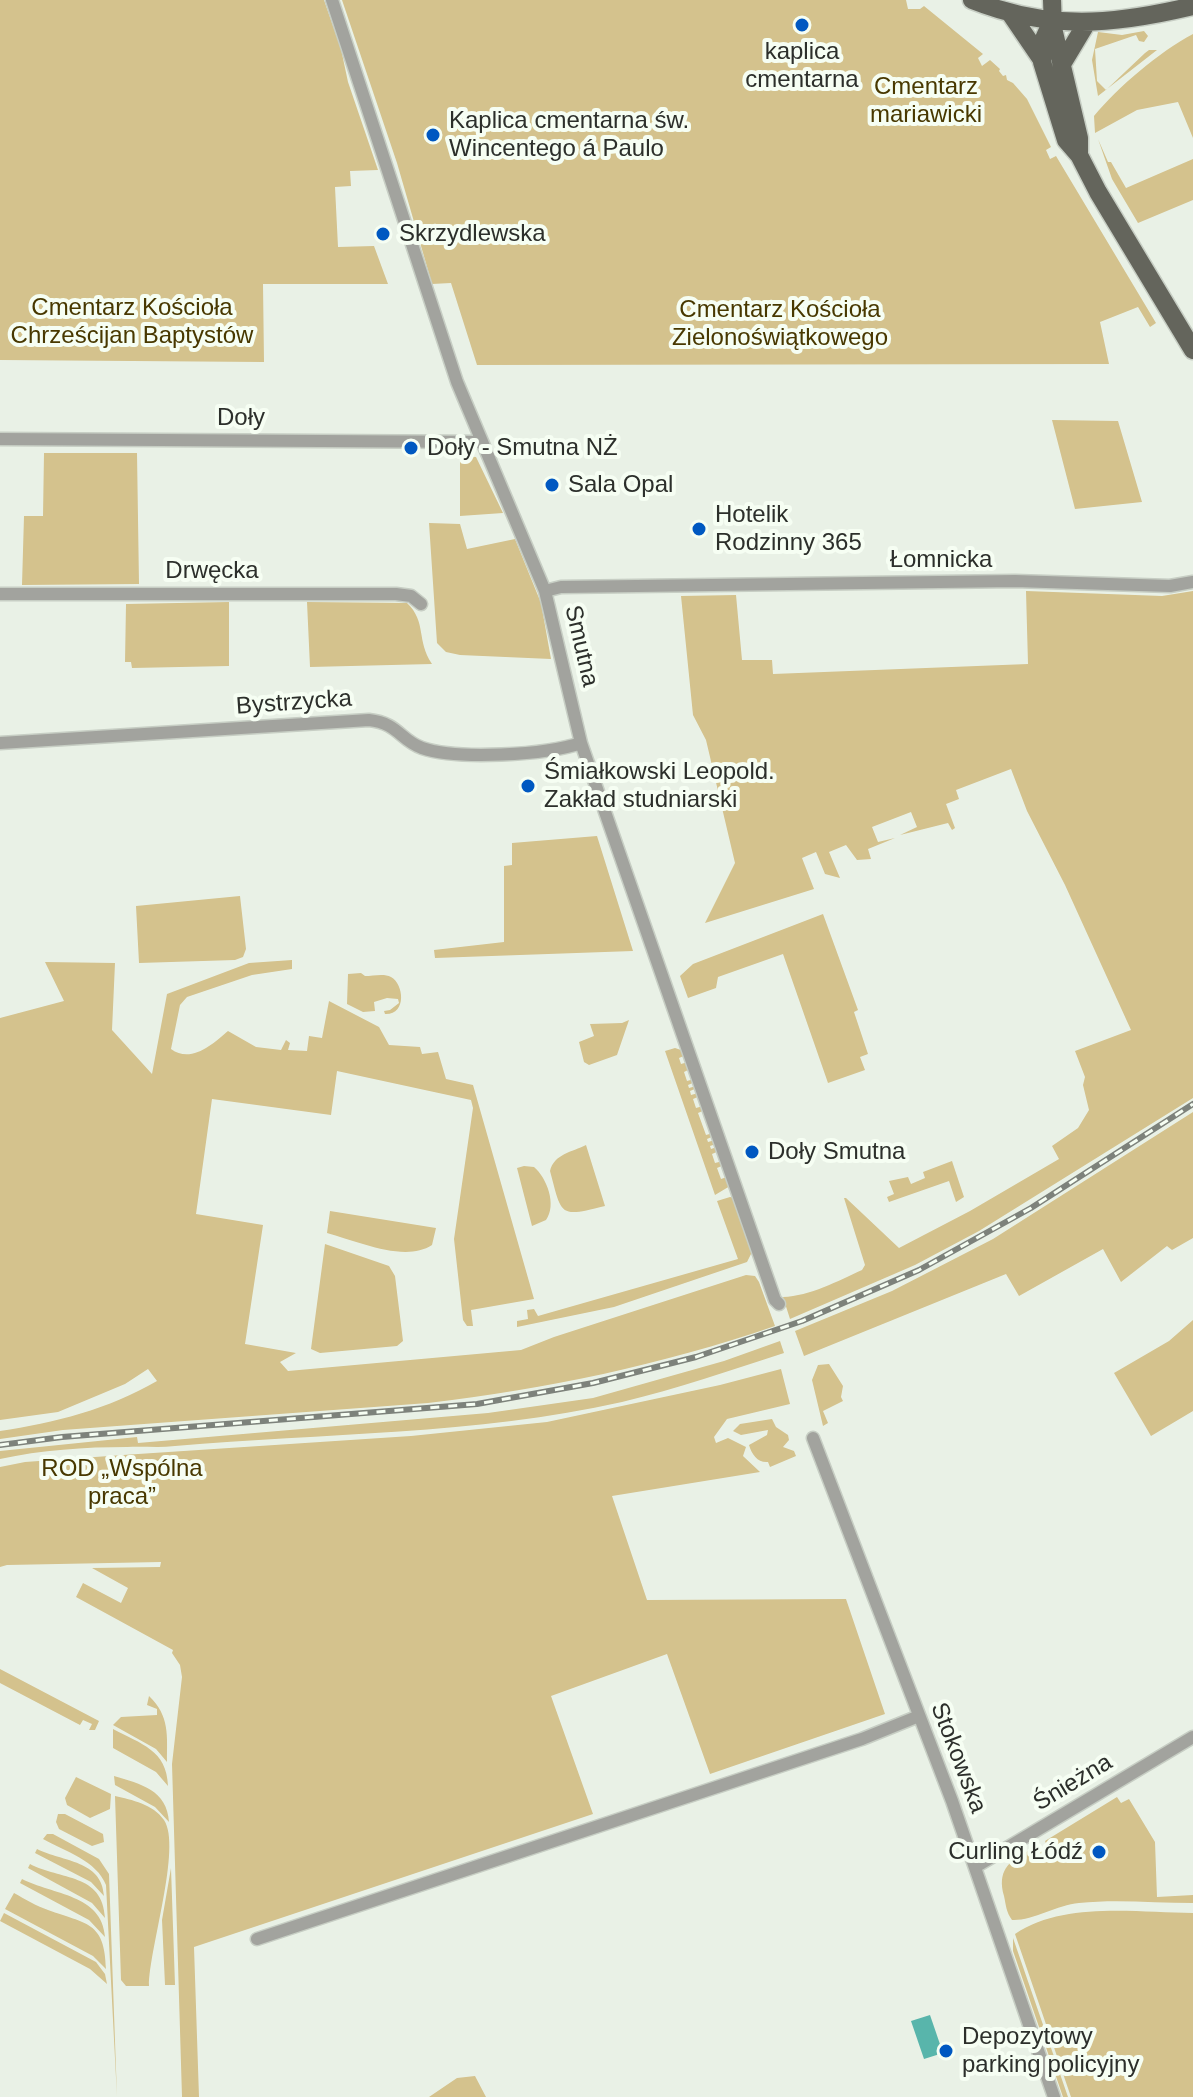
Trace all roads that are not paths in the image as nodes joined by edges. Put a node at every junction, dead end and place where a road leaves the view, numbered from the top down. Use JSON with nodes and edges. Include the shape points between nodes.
{"nodes":[{"id":1,"x":332,"y":0,"type":"edge"},
{"id":2,"x":972,"y":0,"type":"edge"},
{"id":3,"x":1052,"y":0,"type":"edge"},
{"id":4,"x":1193,"y":6,"type":"edge"},
{"id":5,"x":1010,"y":13,"type":"junction"},
{"id":6,"x":1052,"y":21,"type":"junction"},
{"id":7,"x":1086,"y":24,"type":"junction"},
{"id":8,"x":1042,"y":62,"type":"junction"},
{"id":9,"x":1062,"y":64,"type":"junction"},
{"id":10,"x":1079,"y":155,"type":"junction"},
{"id":11,"x":1193,"y":350,"type":"edge"},
{"id":12,"x":0,"y":439,"type":"edge"},
{"id":13,"x":482,"y":442,"type":"junction"},
{"id":14,"x":1193,"y":582,"type":"edge"},
{"id":15,"x":545,"y":591,"type":"junction"},
{"id":16,"x":0,"y":594,"type":"edge"},
{"id":17,"x":421,"y":604,"type":"dead end"},
{"id":18,"x":0,"y":743,"type":"edge"},
{"id":19,"x":581,"y":743,"type":"junction"},
{"id":20,"x":779,"y":1304,"type":"dead end"},
{"id":21,"x":813,"y":1438,"type":"dead end"},
{"id":22,"x":919,"y":1716,"type":"junction"},
{"id":23,"x":1193,"y":1737,"type":"edge"},
{"id":24,"x":975,"y":1867,"type":"junction"},
{"id":25,"x":257,"y":1939,"type":"dead end"},
{"id":26,"x":1054,"y":2097,"type":"edge"}],
"edges":[{"from":1,"to":13,"type":"street","name":"Smutna","via":[[453,370]]},
{"from":2,"to":5,"type":"main road"},
{"from":3,"to":6,"type":"main road"},
{"from":4,"to":7,"type":"main road"},
{"from":5,"to":6,"type":"main road"},
{"from":5,"to":8,"type":"main road"},
{"from":6,"to":7,"type":"main road"},
{"from":6,"to":8,"type":"main road","via":[[1043,41]]},
{"from":6,"to":9,"type":"main road"},
{"from":7,"to":9,"type":"main road"},
{"from":8,"to":10,"type":"main road","via":[[1061,127]]},
{"from":9,"to":10,"type":"main road"},
{"from":10,"to":11,"type":"main road"},
{"from":12,"to":13,"type":"street","name":"Doły"},
{"from":13,"to":15,"type":"street","name":"Smutna"},
{"from":14,"to":15,"type":"street","name":"Łomnicka","via":[[704,583]]},
{"from":15,"to":19,"type":"street","name":"Smutna"},
{"from":16,"to":17,"type":"street","name":"Drwęcka","via":[[396,594]]},
{"from":18,"to":19,"type":"street","name":"Bystrzycka","via":[[369,720],[389,724],[418,746],[440,753],[533,751]]},
{"from":19,"to":20,"type":"street","name":"Smutna"},
{"from":21,"to":22,"type":"street","name":"Stokowska"},
{"from":22,"to":24,"type":"street","name":"Stokowska"},
{"from":22,"to":25,"type":"street"},
{"from":23,"to":24,"type":"street","name":"Śnieżna"},
{"from":24,"to":26,"type":"street","name":"Stokowska"}]}
